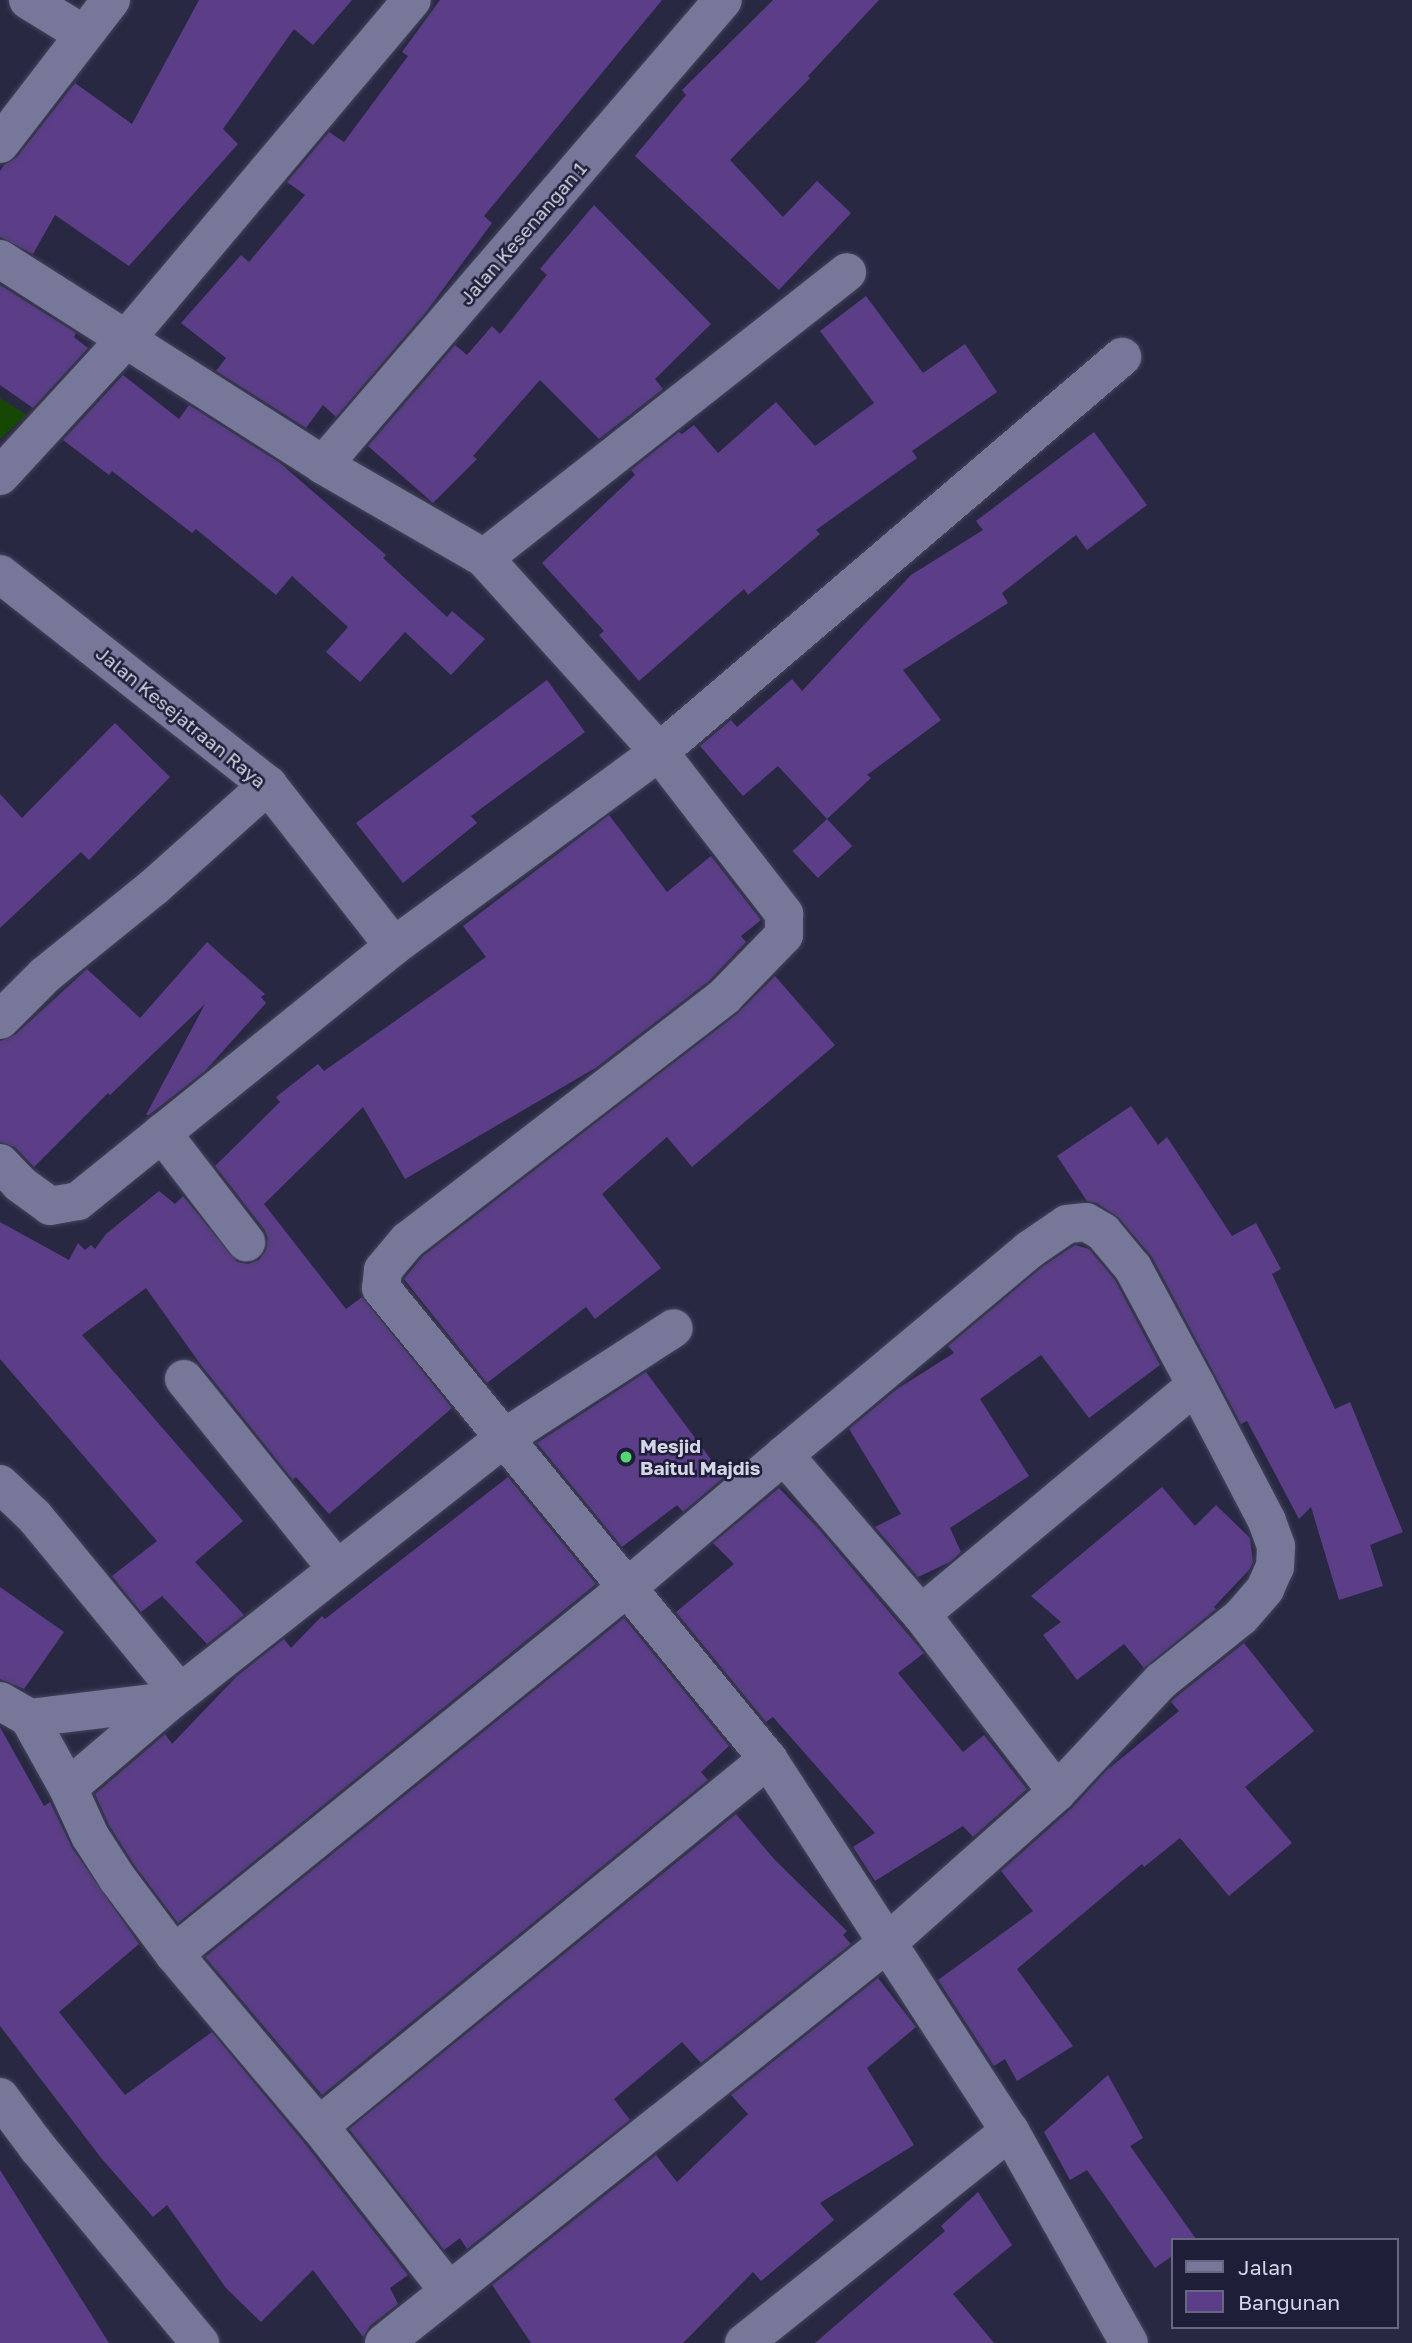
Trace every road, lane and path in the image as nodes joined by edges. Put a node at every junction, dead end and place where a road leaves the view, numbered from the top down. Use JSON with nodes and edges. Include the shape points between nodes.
{"nodes":[{"id":1,"x":28,"y":0,"type":"edge"},
{"id":2,"x":111,"y":0,"type":"edge"},
{"id":3,"x":412,"y":0,"type":"edge"},
{"id":4,"x":723,"y":0,"type":"edge"},
{"id":5,"x":83,"y":34,"type":"junction"},
{"id":6,"x":0,"y":144,"type":"edge"},
{"id":7,"x":0,"y":258,"type":"edge"},
{"id":8,"x":847,"y":272,"type":"dead end"},
{"id":9,"x":127,"y":338,"type":"junction"},
{"id":10,"x":1122,"y":357,"type":"dead end"},
{"id":11,"x":323,"y":466,"type":"junction"},
{"id":12,"x":0,"y":476,"type":"edge"},
{"id":13,"x":484,"y":558,"type":"junction"},
{"id":14,"x":0,"y":574,"type":"edge"},
{"id":15,"x":659,"y":752,"type":"junction"},
{"id":16,"x":268,"y":785,"type":"junction"},
{"id":17,"x":394,"y":946,"type":"junction"},
{"id":18,"x":0,"y":1020,"type":"edge"},
{"id":19,"x":162,"y":1133,"type":"junction"},
{"id":20,"x":0,"y":1163,"type":"edge"},
{"id":21,"x":246,"y":1242,"type":"dead end"},
{"id":22,"x":674,"y":1328,"type":"dead end"},
{"id":23,"x":184,"y":1379,"type":"dead end"},
{"id":24,"x":1196,"y":1385,"type":"junction"},
{"id":25,"x":504,"y":1438,"type":"junction"},
{"id":26,"x":784,"y":1455,"type":"junction"},
{"id":27,"x":0,"y":1484,"type":"edge"},
{"id":28,"x":336,"y":1568,"type":"junction"},
{"id":29,"x":629,"y":1586,"type":"junction"},
{"id":30,"x":921,"y":1614,"type":"junction"},
{"id":31,"x":175,"y":1697,"type":"junction"},
{"id":32,"x":14,"y":1709,"type":"edge"},
{"id":33,"x":768,"y":1759,"type":"junction"},
{"id":34,"x":68,"y":1788,"type":"junction"},
{"id":35,"x":1057,"y":1792,"type":"junction"},
{"id":36,"x":887,"y":1943,"type":"junction"},
{"id":37,"x":174,"y":1954,"type":"junction"},
{"id":38,"x":0,"y":2097,"type":"edge"},
{"id":39,"x":319,"y":2126,"type":"junction"},
{"id":40,"x":1010,"y":2131,"type":"junction"},
{"id":41,"x":449,"y":2290,"type":"junction"},
{"id":42,"x":1125,"y":2341,"type":"edge"},
{"id":43,"x":200,"y":2343,"type":"edge"},
{"id":44,"x":384,"y":2343,"type":"edge"},
{"id":45,"x":744,"y":2343,"type":"edge"}],
"edges":[{"from":1,"to":5,"type":"street"},
{"from":2,"to":5,"type":"street"},
{"from":3,"to":9,"type":"street"},
{"from":4,"to":11,"type":"street","name":"Jalan Kesenangan 1"},
{"from":5,"to":6,"type":"street"},
{"from":7,"to":9,"type":"street"},
{"from":8,"to":13,"type":"street"},
{"from":9,"to":11,"type":"street"},
{"from":9,"to":12,"type":"street"},
{"from":10,"to":15,"type":"street"},
{"from":11,"to":13,"type":"street"},
{"from":13,"to":15,"type":"street"},
{"from":14,"to":16,"type":"street","name":"Jalan Kesejatraan Raya"},
{"from":15,"to":17,"type":"street"},
{"from":15,"to":25,"type":"street","via":[[784,914],[784,935],[724,997],[444,1211],[394,1254],[383,1270],[381,1287]]},
{"from":16,"to":17,"type":"street","name":"Jalan Kesejatraan Raya"},
{"from":16,"to":18,"type":"street","via":[[154,887],[45,975]]},
{"from":17,"to":19,"type":"street"},
{"from":19,"to":20,"type":"street","via":[[78,1201],[64,1206],[50,1206],[36,1197]]},
{"from":19,"to":21,"type":"street"},
{"from":22,"to":25,"type":"street"},
{"from":23,"to":28,"type":"street"},
{"from":24,"to":26,"type":"street","via":[[1133,1268],[1103,1232],[1086,1222],[1067,1224]]},
{"from":24,"to":30,"type":"street"},
{"from":24,"to":35,"type":"street","via":[[1267,1521],[1276,1546],[1275,1567],[1265,1590],[1241,1617],[1161,1681]]},
{"from":25,"to":28,"type":"street"},
{"from":25,"to":29,"type":"street"},
{"from":26,"to":29,"type":"street"},
{"from":26,"to":30,"type":"street"},
{"from":27,"to":31,"type":"street","via":[[34,1516]]},
{"from":28,"to":31,"type":"street"},
{"from":29,"to":33,"type":"street"},
{"from":29,"to":37,"type":"street"},
{"from":30,"to":35,"type":"street"},
{"from":31,"to":32,"type":"street"},
{"from":31,"to":34,"type":"street"},
{"from":32,"to":34,"type":"street"},
{"from":33,"to":36,"type":"street"},
{"from":33,"to":39,"type":"street"},
{"from":34,"to":37,"type":"street","via":[[90,1836]]},
{"from":35,"to":36,"type":"street"},
{"from":36,"to":40,"type":"street"},
{"from":36,"to":41,"type":"street"},
{"from":37,"to":39,"type":"street"},
{"from":38,"to":43,"type":"street"},
{"from":39,"to":41,"type":"street"},
{"from":40,"to":42,"type":"street"},
{"from":40,"to":45,"type":"street"},
{"from":41,"to":44,"type":"street"}]}
